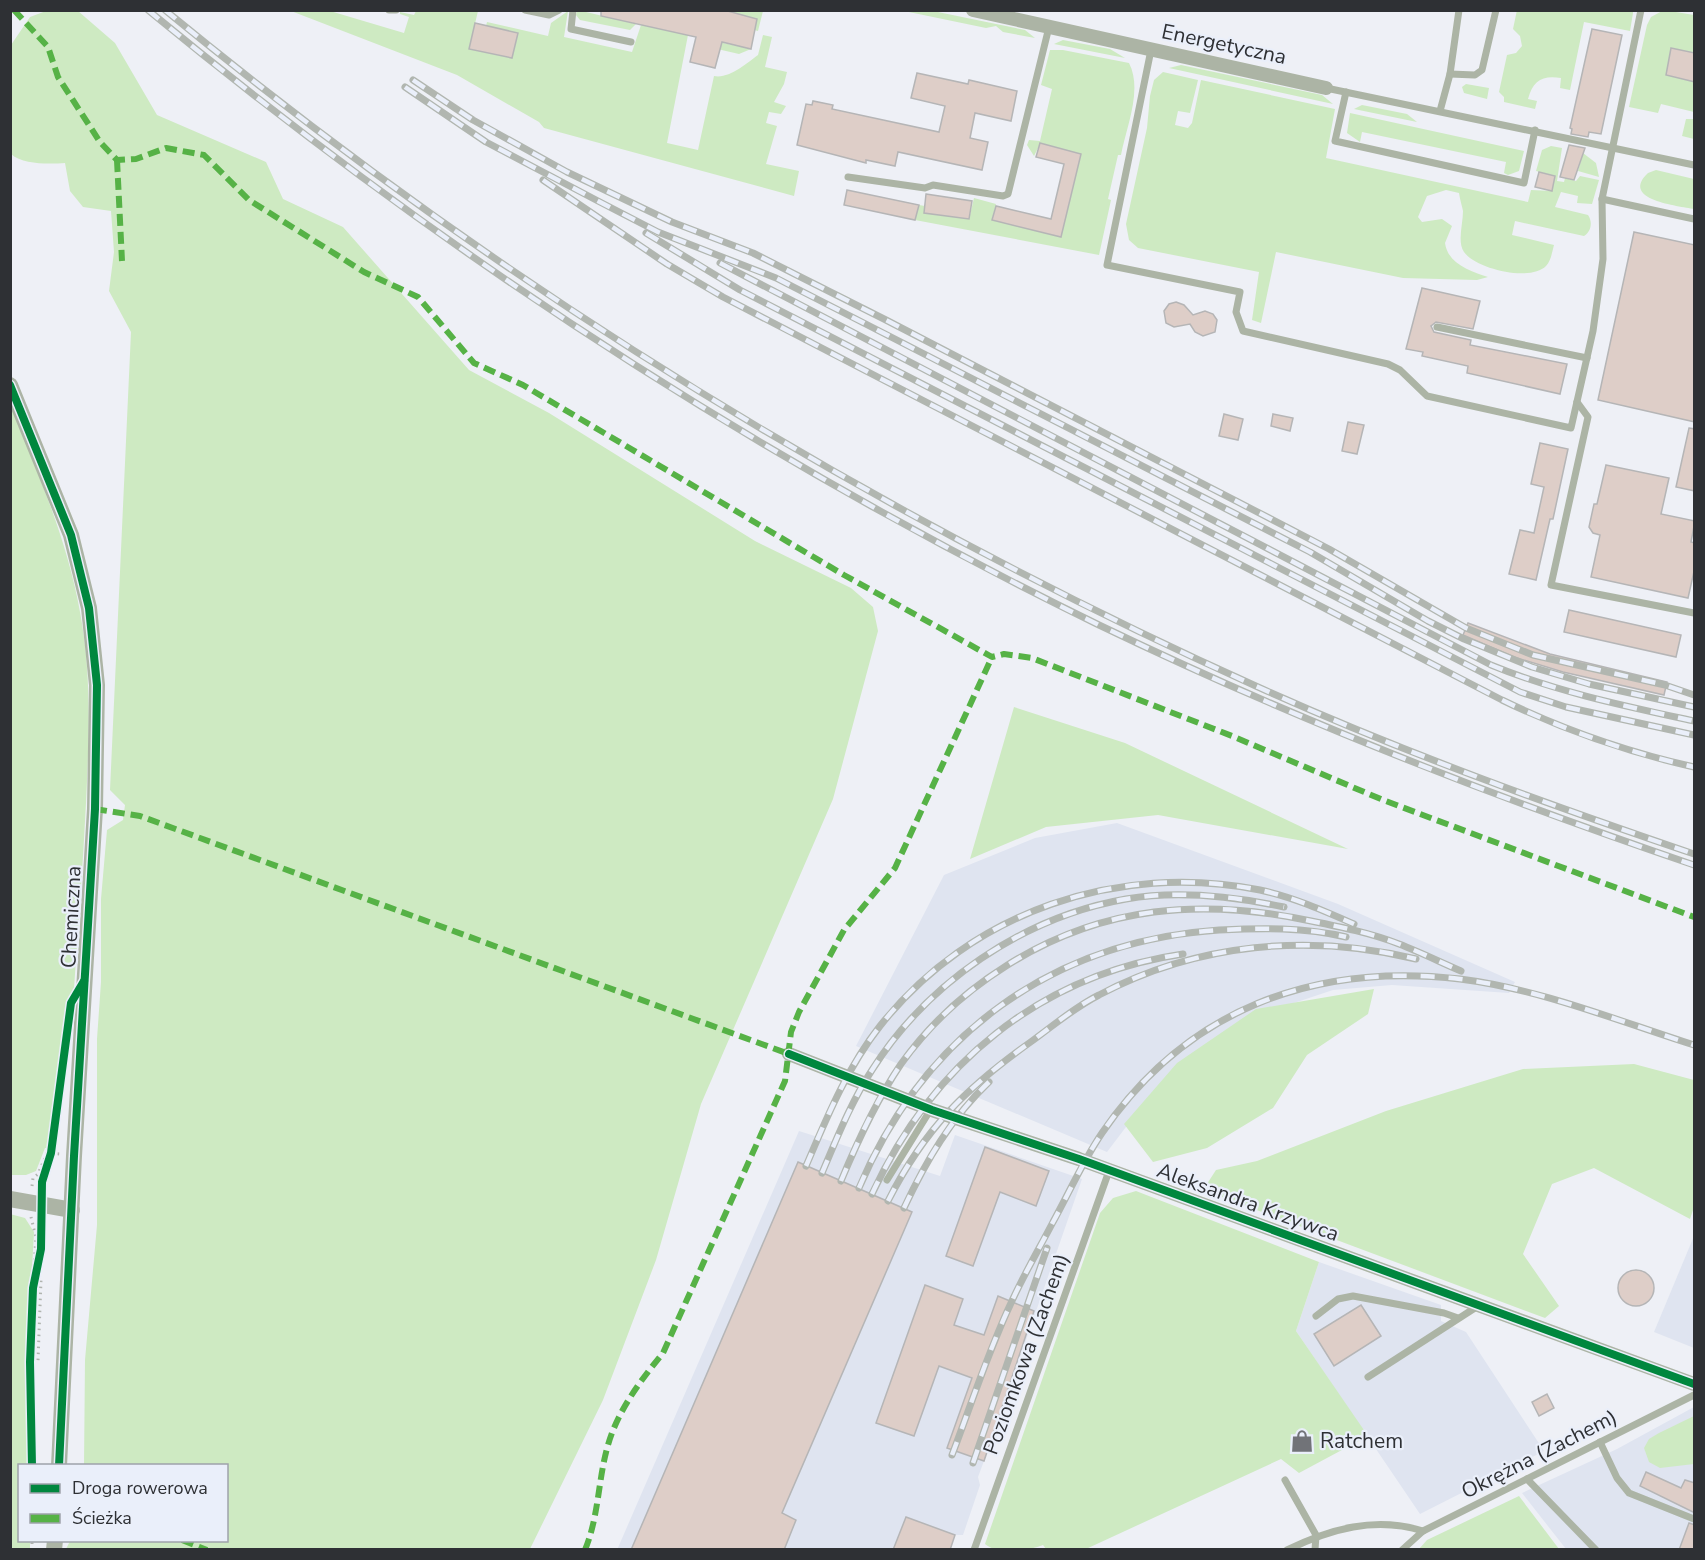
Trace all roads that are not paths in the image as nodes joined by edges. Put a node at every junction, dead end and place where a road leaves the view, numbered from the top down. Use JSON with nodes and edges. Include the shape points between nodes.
{"nodes":[{"id":1,"x":389,"y":10,"type":"edge"},
{"id":2,"x":396,"y":10,"type":"edge"},
{"id":3,"x":525,"y":10,"type":"edge"},
{"id":4,"x":559,"y":10,"type":"edge"},
{"id":5,"x":573,"y":10,"type":"edge"},
{"id":6,"x":973,"y":10,"type":"edge"},
{"id":7,"x":1459,"y":10,"type":"edge"},
{"id":8,"x":1496,"y":10,"type":"edge"},
{"id":9,"x":1641,"y":10,"type":"edge"},
{"id":10,"x":1049,"y":27,"type":"junction"},
{"id":11,"x":631,"y":42,"type":"dead end"},
{"id":12,"x":1150,"y":50,"type":"junction"},
{"id":13,"x":1450,"y":74,"type":"junction"},
{"id":14,"x":1326,"y":88,"type":"joint"},
{"id":15,"x":1346,"y":92,"type":"junction"},
{"id":16,"x":1440,"y":111,"type":"junction"},
{"id":17,"x":1536,"y":130,"type":"junction"},
{"id":18,"x":1613,"y":148,"type":"junction"},
{"id":19,"x":1695,"y":165,"type":"edge"},
{"id":20,"x":848,"y":177,"type":"dead end"},
{"id":21,"x":1602,"y":199,"type":"junction"},
{"id":22,"x":1695,"y":219,"type":"edge"},
{"id":23,"x":1437,"y":327,"type":"dead end"},
{"id":24,"x":1587,"y":358,"type":"junction"},
{"id":25,"x":10,"y":385,"type":"edge"},
{"id":26,"x":1577,"y":402,"type":"junction"},
{"id":27,"x":1695,"y":613,"type":"edge"},
{"id":28,"x":789,"y":1054,"type":"dead end"},
{"id":29,"x":931,"y":1109,"type":"junction"},
{"id":30,"x":1109,"y":1171,"type":"junction"},
{"id":31,"x":887,"y":1180,"type":"dead end"},
{"id":32,"x":10,"y":1199,"type":"edge"},
{"id":33,"x":72,"y":1210,"type":"junction"},
{"id":34,"x":1480,"y":1304,"type":"junction"},
{"id":35,"x":1316,"y":1316,"type":"dead end"},
{"id":36,"x":1458,"y":1318,"type":"junction"},
{"id":37,"x":1368,"y":1377,"type":"dead end"},
{"id":38,"x":1695,"y":1384,"type":"edge"},
{"id":39,"x":1695,"y":1395,"type":"edge"},
{"id":40,"x":1600,"y":1442,"type":"junction"},
{"id":41,"x":59,"y":1464,"type":"edge"},
{"id":42,"x":1527,"y":1479,"type":"junction"},
{"id":43,"x":1285,"y":1480,"type":"dead end"},
{"id":44,"x":1695,"y":1519,"type":"edge"},
{"id":45,"x":1423,"y":1531,"type":"junction"},
{"id":46,"x":1316,"y":1536,"type":"junction"},
{"id":47,"x":974,"y":1550,"type":"edge"},
{"id":48,"x":1287,"y":1550,"type":"edge"},
{"id":49,"x":1315,"y":1550,"type":"edge"},
{"id":50,"x":1402,"y":1550,"type":"edge"},
{"id":51,"x":1596,"y":1550,"type":"edge"}],
"edges":[{"from":1,"to":2,"type":"lane"},
{"from":3,"to":4,"type":"lane","via":[[549,15]]},
{"from":5,"to":11,"type":"lane","via":[[571,29]]},
{"from":6,"to":10,"type":"street","name":"Energetyczna"},
{"from":7,"to":13,"type":"lane"},
{"from":8,"to":13,"type":"lane","via":[[1482,70],[1475,75]]},
{"from":9,"to":18,"type":"lane"},
{"from":10,"to":12,"type":"street","name":"Energetyczna"},
{"from":10,"to":20,"type":"lane","via":[[1008,194]]},
{"from":12,"to":14,"type":"street","name":"Energetyczna"},
{"from":12,"to":26,"type":"lane","via":[[1107,264],[1240,292],[1236,312],[1243,331],[1388,364],[1427,396],[1571,428]]},
{"from":13,"to":16,"type":"lane"},
{"from":14,"to":15,"type":"lane"},
{"from":15,"to":16,"type":"lane"},
{"from":15,"to":17,"type":"lane","via":[[1335,141],[1524,183]]},
{"from":16,"to":17,"type":"lane"},
{"from":17,"to":18,"type":"lane"},
{"from":18,"to":19,"type":"lane"},
{"from":18,"to":21,"type":"lane"},
{"from":21,"to":22,"type":"lane"},
{"from":21,"to":24,"type":"lane","via":[[1603,259]]},
{"from":23,"to":24,"type":"lane"},
{"from":24,"to":26,"type":"lane"},
{"from":25,"to":33,"type":"street","name":"Chemiczna","via":[[71,535],[89,608],[96,662],[95,809]]},
{"from":26,"to":27,"type":"lane","via":[[1588,417],[1551,585]]},
{"from":28,"to":29,"type":"street","name":"Aleksandra Krzywca"},
{"from":29,"to":30,"type":"street","name":"Aleksandra Krzywca"},
{"from":29,"to":31,"type":"lane"},
{"from":30,"to":34,"type":"street","name":"Aleksandra Krzywca"},
{"from":30,"to":47,"type":"lane","name":"Poziomkowa (Zachem)"},
{"from":32,"to":33,"type":"street"},
{"from":33,"to":41,"type":"street","name":"Chemiczna"},
{"from":34,"to":36,"type":"lane"},
{"from":34,"to":38,"type":"street","name":"Aleksandra Krzywca"},
{"from":35,"to":36,"type":"lane","via":[[1338,1299],[1353,1296],[1444,1312]]},
{"from":36,"to":37,"type":"lane"},
{"from":39,"to":40,"type":"lane","name":"Okrężna (Zachem)"},
{"from":40,"to":42,"type":"lane","name":"Okrężna (Zachem)"},
{"from":40,"to":44,"type":"lane","via":[[1617,1478],[1629,1493]]},
{"from":42,"to":45,"type":"lane","name":"Okrężna (Zachem)"},
{"from":42,"to":51,"type":"lane"},
{"from":43,"to":46,"type":"lane"},
{"from":45,"to":46,"type":"lane","via":[[1398,1523],[1326,1531]]},
{"from":45,"to":50,"type":"lane","name":"Okrężna (Zachem)"},
{"from":46,"to":48,"type":"lane"},
{"from":46,"to":49,"type":"lane"}]}
